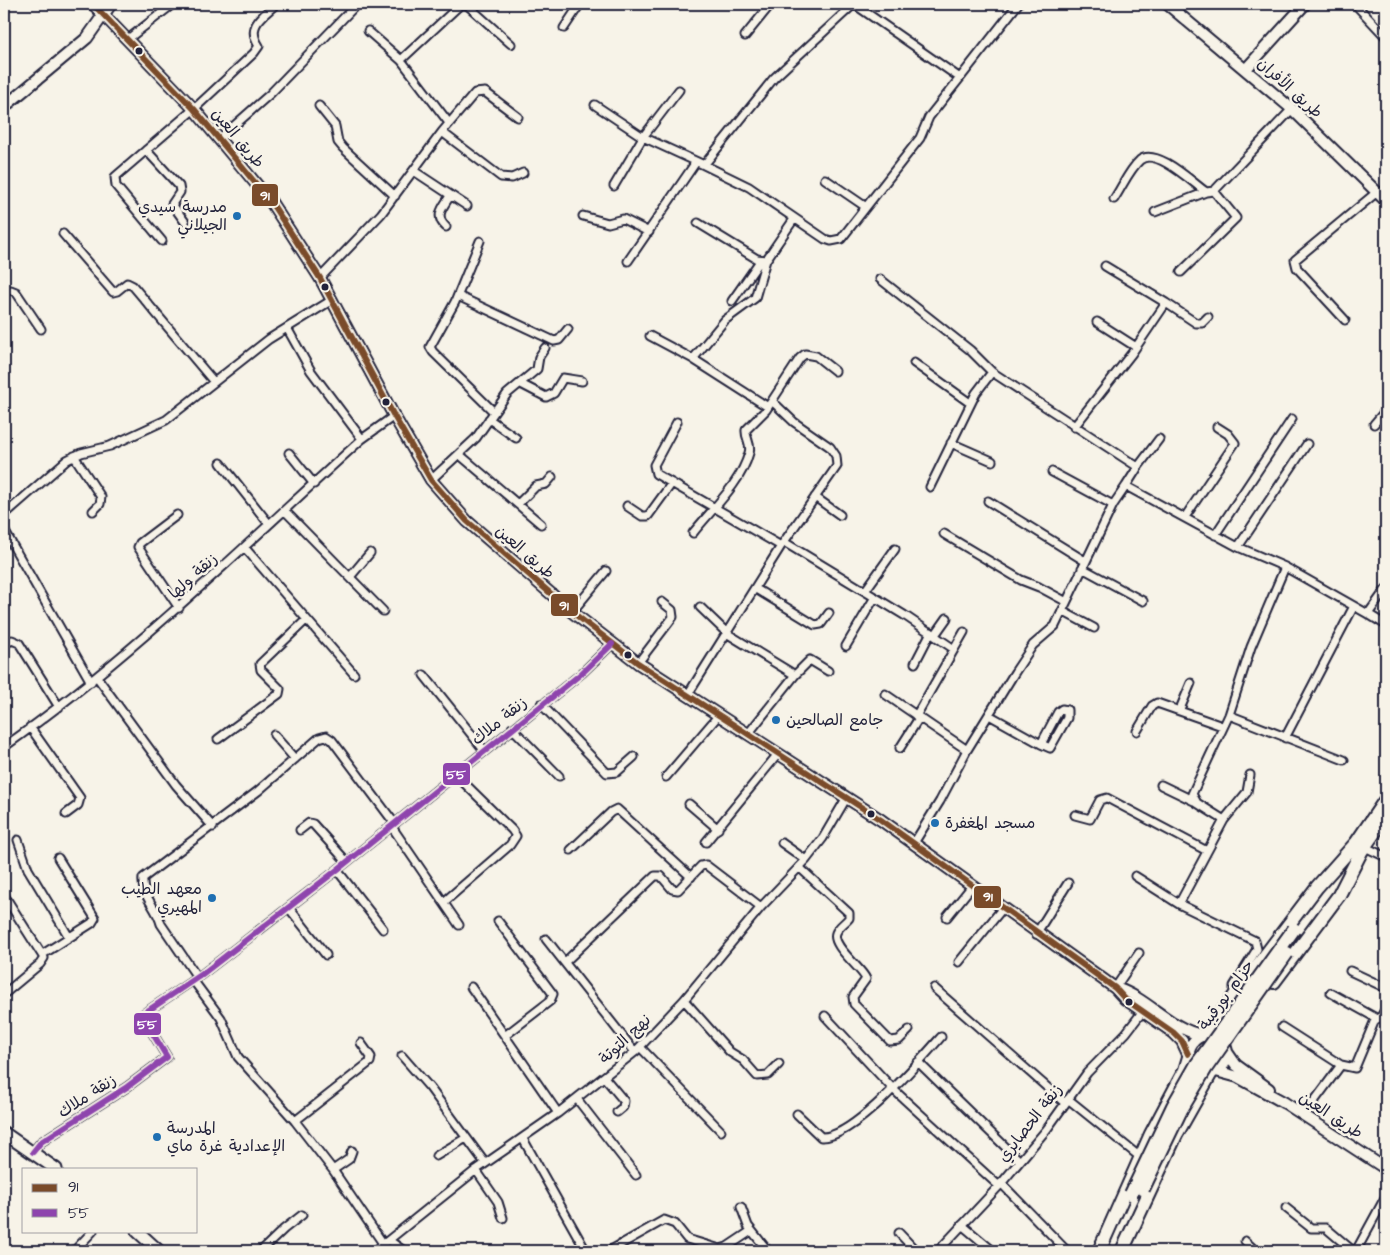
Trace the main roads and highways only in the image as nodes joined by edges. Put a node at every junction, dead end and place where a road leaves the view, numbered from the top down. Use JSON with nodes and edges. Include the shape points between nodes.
{"nodes":[{"id":1,"x":93,"y":4,"type":"edge"},
{"id":2,"x":112,"y":4,"type":"edge"},
{"id":3,"x":1167,"y":4,"type":"edge"},
{"id":4,"x":1305,"y":4,"type":"edge"},
{"id":5,"x":105,"y":16,"type":"junction"},
{"id":6,"x":1246,"y":69,"type":"junction"},
{"id":7,"x":4,"y":107,"type":"edge"},
{"id":8,"x":1382,"y":194,"type":"edge"},
{"id":9,"x":1386,"y":799,"type":"edge"},
{"id":10,"x":1386,"y":816,"type":"edge"},
{"id":11,"x":1361,"y":847,"type":"junction"},
{"id":12,"x":1116,"y":988,"type":"junction"},
{"id":13,"x":1203,"y":1035,"type":"junction"},
{"id":14,"x":1227,"y":1051,"type":"junction"},
{"id":15,"x":1189,"y":1056,"type":"junction"},
{"id":16,"x":1214,"y":1072,"type":"junction"},
{"id":17,"x":1285,"y":1103,"type":"junction"},
{"id":18,"x":4,"y":1133,"type":"edge"},
{"id":19,"x":55,"y":1168,"type":"edge"},
{"id":20,"x":1386,"y":1169,"type":"edge"},
{"id":21,"x":1135,"y":1196,"type":"junction"},
{"id":22,"x":138,"y":1232,"type":"edge"},
{"id":23,"x":159,"y":1251,"type":"edge"},
{"id":24,"x":1099,"y":1251,"type":"edge"},
{"id":25,"x":1104,"y":1251,"type":"edge"},
{"id":26,"x":1114,"y":1251,"type":"edge"},
{"id":27,"x":1122,"y":1251,"type":"edge"}],
"edges":[{"from":1,"to":5,"type":"main road","name":"طريق العين"},
{"from":2,"to":5,"type":"main road"},
{"from":3,"to":6,"type":"main road","name":"طريق الأفران"},
{"from":4,"to":6,"type":"main road"},
{"from":5,"to":7,"type":"main road","via":[[75,50]]},
{"from":5,"to":12,"type":"main road","name":"طريق العين","via":[[194,109],[271,202],[320,278],[431,480],[467,521],[572,612],[638,663],[914,843],[1036,934]]},
{"from":6,"to":8,"type":"main road","name":"طريق الأفران"},
{"from":9,"to":11,"type":"highway","name":"حزام بورقيبة"},
{"from":10,"to":11,"type":"highway","name":"حزام بورقيبة"},
{"from":11,"to":13,"type":"highway","via":[[1317,888]]},
{"from":11,"to":14,"type":"highway","via":[[1339,895]]},
{"from":11,"to":21,"type":"highway","name":"حزام بورقيبة","bridge":true,"via":[[1297,932],[1206,1068]]},
{"from":12,"to":13,"type":"main road","name":"طريق العين","via":[[1130,993],[1185,1030]]},
{"from":12,"to":15,"type":"main road","name":"طريق العين","via":[[1125,999],[1174,1033]]},
{"from":13,"to":14,"type":"main road","via":[[1219,1038]]},
{"from":13,"to":15,"type":"main road","via":[[1192,1043]]},
{"from":14,"to":16,"type":"main road","via":[[1223,1066]]},
{"from":14,"to":17,"type":"main road","name":"طريق العين","via":[[1236,1065]]},
{"from":15,"to":16,"type":"main road","via":[[1198,1071]]},
{"from":15,"to":24,"type":"highway"},
{"from":16,"to":17,"type":"main road","name":"طريق العين","via":[[1238,1078]]},
{"from":16,"to":27,"type":"highway","via":[[1176,1135]]},
{"from":17,"to":20,"type":"main road","name":"طريق العين"},
{"from":18,"to":19,"type":"main road"},
{"from":21,"to":25,"type":"highway","name":"حزام بورقيبة"},
{"from":21,"to":26,"type":"highway","name":"حزام بورقيبة"},
{"from":22,"to":23,"type":"main road"}]}
